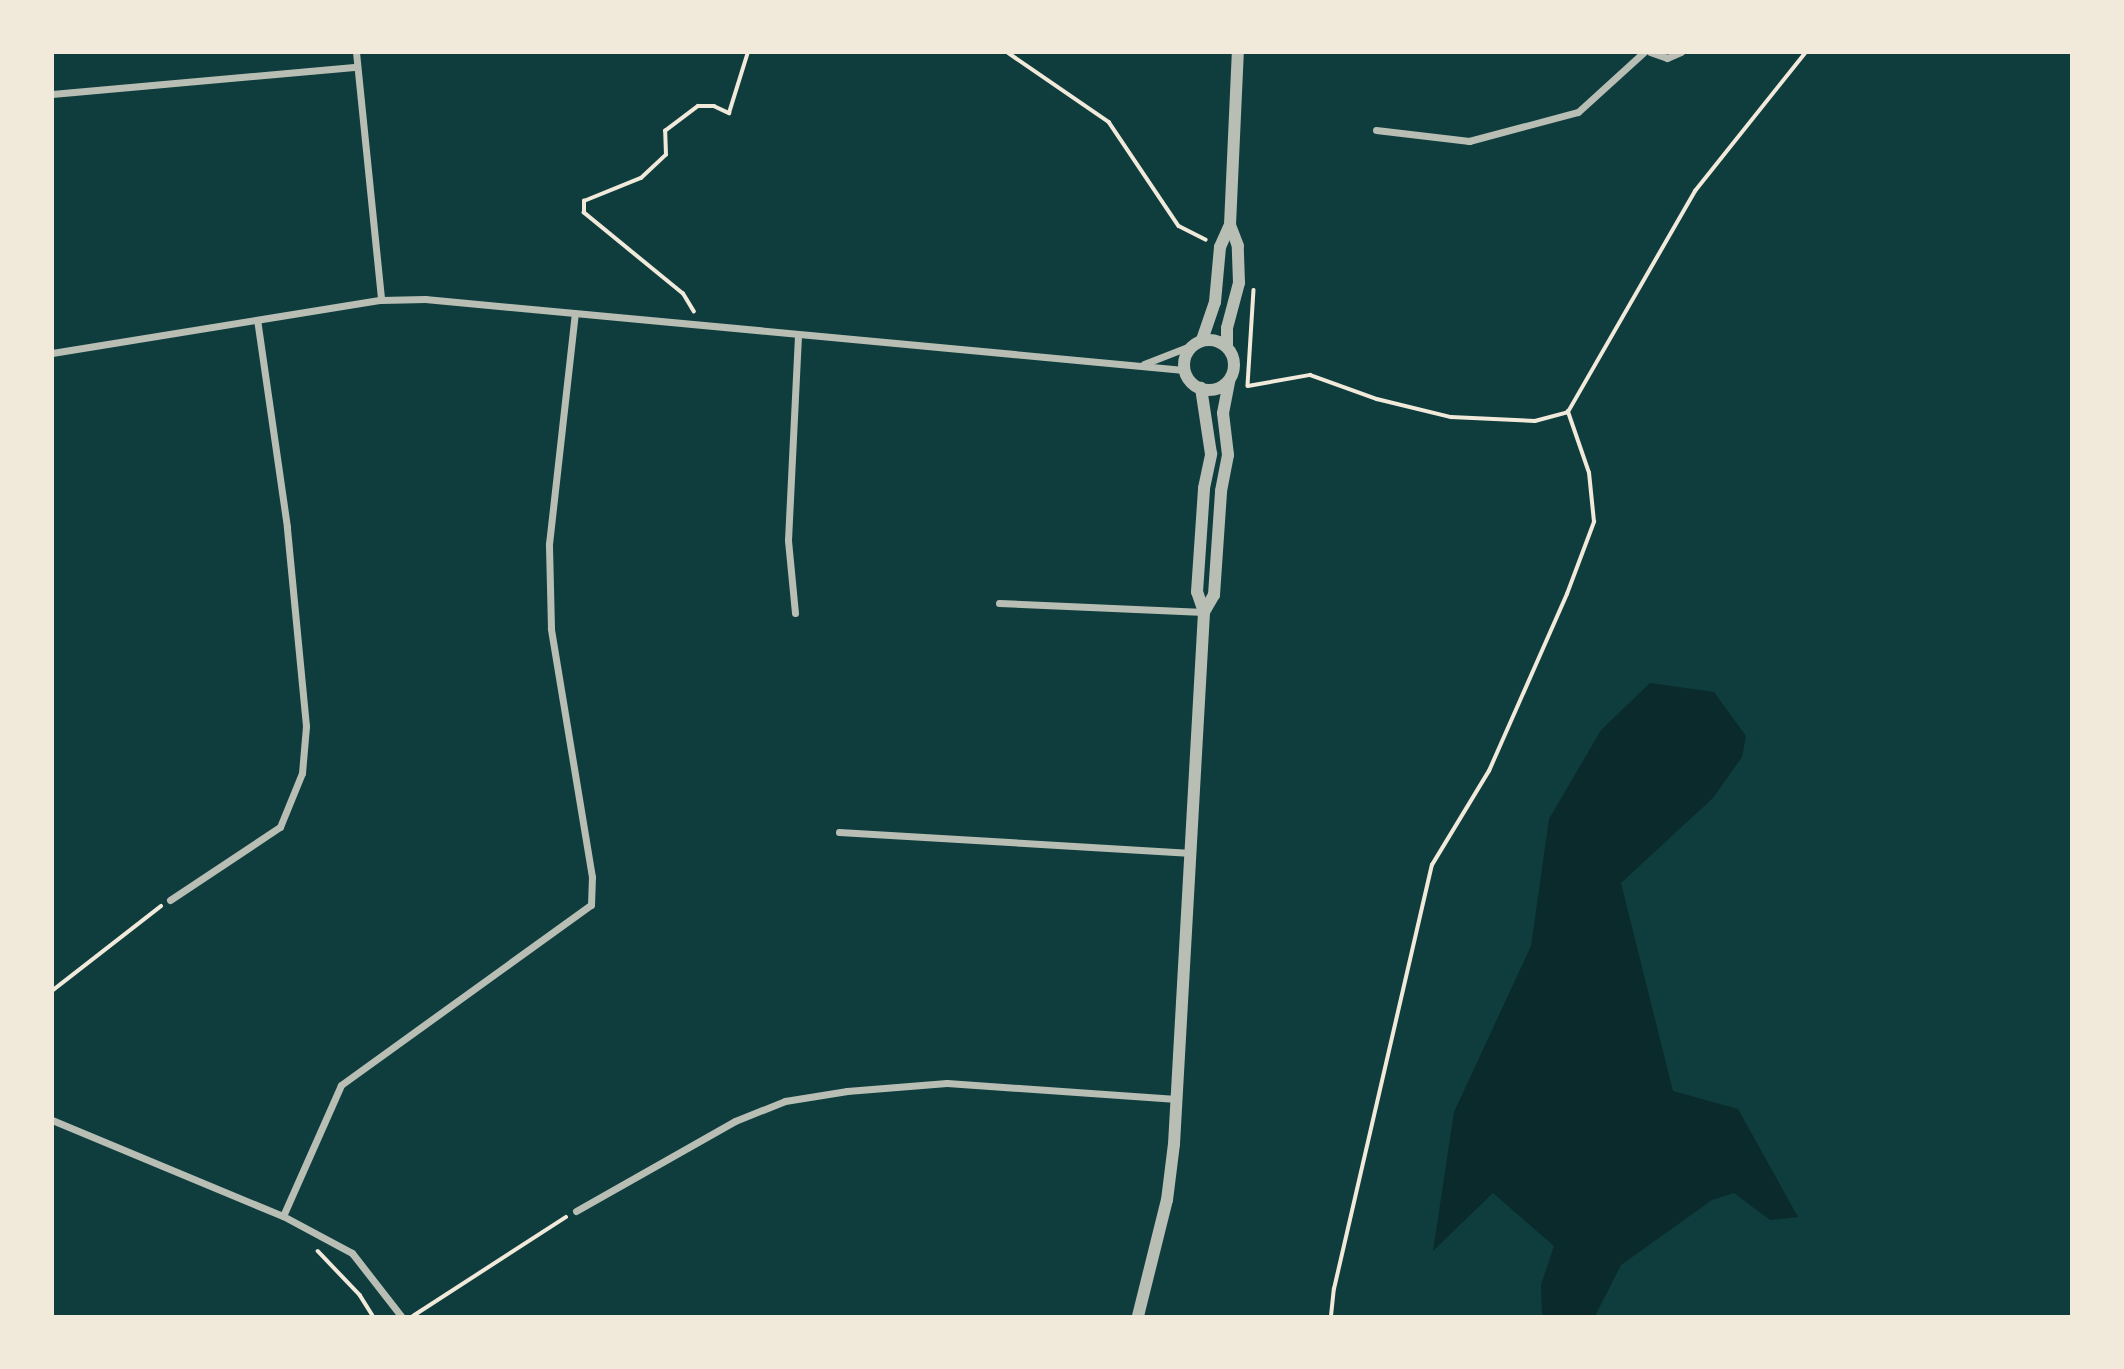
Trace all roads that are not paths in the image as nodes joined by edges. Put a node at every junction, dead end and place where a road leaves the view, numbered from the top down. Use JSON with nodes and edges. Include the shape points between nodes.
{"nodes":[{"id":1,"x":356,"y":52,"type":"edge"},
{"id":2,"x":1238,"y":52,"type":"edge"},
{"id":3,"x":1647,"y":52,"type":"edge"},
{"id":4,"x":1681,"y":52,"type":"edge"},
{"id":5,"x":357,"y":67,"type":"junction"},
{"id":6,"x":52,"y":94,"type":"edge"},
{"id":7,"x":1376,"y":130,"type":"dead end"},
{"id":8,"x":1230,"y":225,"type":"junction"},
{"id":9,"x":381,"y":300,"type":"junction"},
{"id":10,"x":575,"y":313,"type":"junction"},
{"id":11,"x":257,"y":320,"type":"junction"},
{"id":12,"x":798,"y":336,"type":"junction"},
{"id":13,"x":1198,"y":342,"type":"junction"},
{"id":14,"x":1227,"y":347,"type":"junction"},
{"id":15,"x":52,"y":353,"type":"edge"},
{"id":16,"x":1143,"y":364,"type":"junction"},
{"id":17,"x":1184,"y":370,"type":"junction"},
{"id":18,"x":1229,"y":381,"type":"junction"},
{"id":19,"x":1200,"y":388,"type":"junction"},
{"id":20,"x":999,"y":603,"type":"dead end"},
{"id":21,"x":1203,"y":612,"type":"junction"},
{"id":22,"x":795,"y":613,"type":"dead end"},
{"id":23,"x":839,"y":832,"type":"dead end"},
{"id":24,"x":1191,"y":853,"type":"junction"},
{"id":25,"x":170,"y":900,"type":"road end"},
{"id":26,"x":1176,"y":1100,"type":"junction"},
{"id":27,"x":52,"y":1120,"type":"edge"},
{"id":28,"x":576,"y":1211,"type":"road end"},
{"id":29,"x":283,"y":1216,"type":"junction"},
{"id":30,"x":401,"y":1317,"type":"edge"},
{"id":31,"x":1138,"y":1317,"type":"edge"}],
"edges":[{"from":1,"to":5,"type":"street"},
{"from":2,"to":8,"type":"street"},
{"from":3,"to":4,"type":"street","via":[[1667,58]]},
{"from":3,"to":7,"type":"street","via":[[1578,112],[1469,141]]},
{"from":5,"to":6,"type":"street"},
{"from":5,"to":9,"type":"street"},
{"from":8,"to":13,"type":"street","via":[[1220,247],[1215,302]]},
{"from":8,"to":14,"type":"street","via":[[1238,246],[1239,283],[1227,328]]},
{"from":9,"to":10,"type":"street","via":[[478,302]]},
{"from":9,"to":11,"type":"street"},
{"from":10,"to":12,"type":"street"},
{"from":10,"to":29,"type":"street","via":[[549,544],[550,615],[592,877],[591,905],[341,1085]]},
{"from":11,"to":15,"type":"street"},
{"from":11,"to":25,"type":"street","via":[[287,527],[306,726],[302,773],[280,827]]},
{"from":12,"to":16,"type":"street"},
{"from":12,"to":22,"type":"street","via":[[788,540]]},
{"from":13,"to":14,"type":"street","via":[[1215,340]]},
{"from":13,"to":16,"type":"street"},
{"from":13,"to":17,"type":"street","via":[[1185,356]]},
{"from":14,"to":18,"type":"street","via":[[1235,367]]},
{"from":16,"to":17,"type":"street"},
{"from":17,"to":19,"type":"street"},
{"from":18,"to":19,"type":"street","via":[[1216,389]]},
{"from":18,"to":21,"type":"street","via":[[1223,413],[1228,455],[1214,595]]},
{"from":19,"to":21,"type":"street","via":[[1211,454],[1204,488],[1197,592]]},
{"from":20,"to":21,"type":"street"},
{"from":21,"to":24,"type":"street"},
{"from":23,"to":24,"type":"street"},
{"from":24,"to":26,"type":"street"},
{"from":26,"to":28,"type":"street","via":[[947,1083],[785,1101],[735,1121]]},
{"from":26,"to":31,"type":"street","via":[[1167,1200]]},
{"from":27,"to":29,"type":"street"},
{"from":29,"to":30,"type":"street","via":[[352,1252]]}]}
